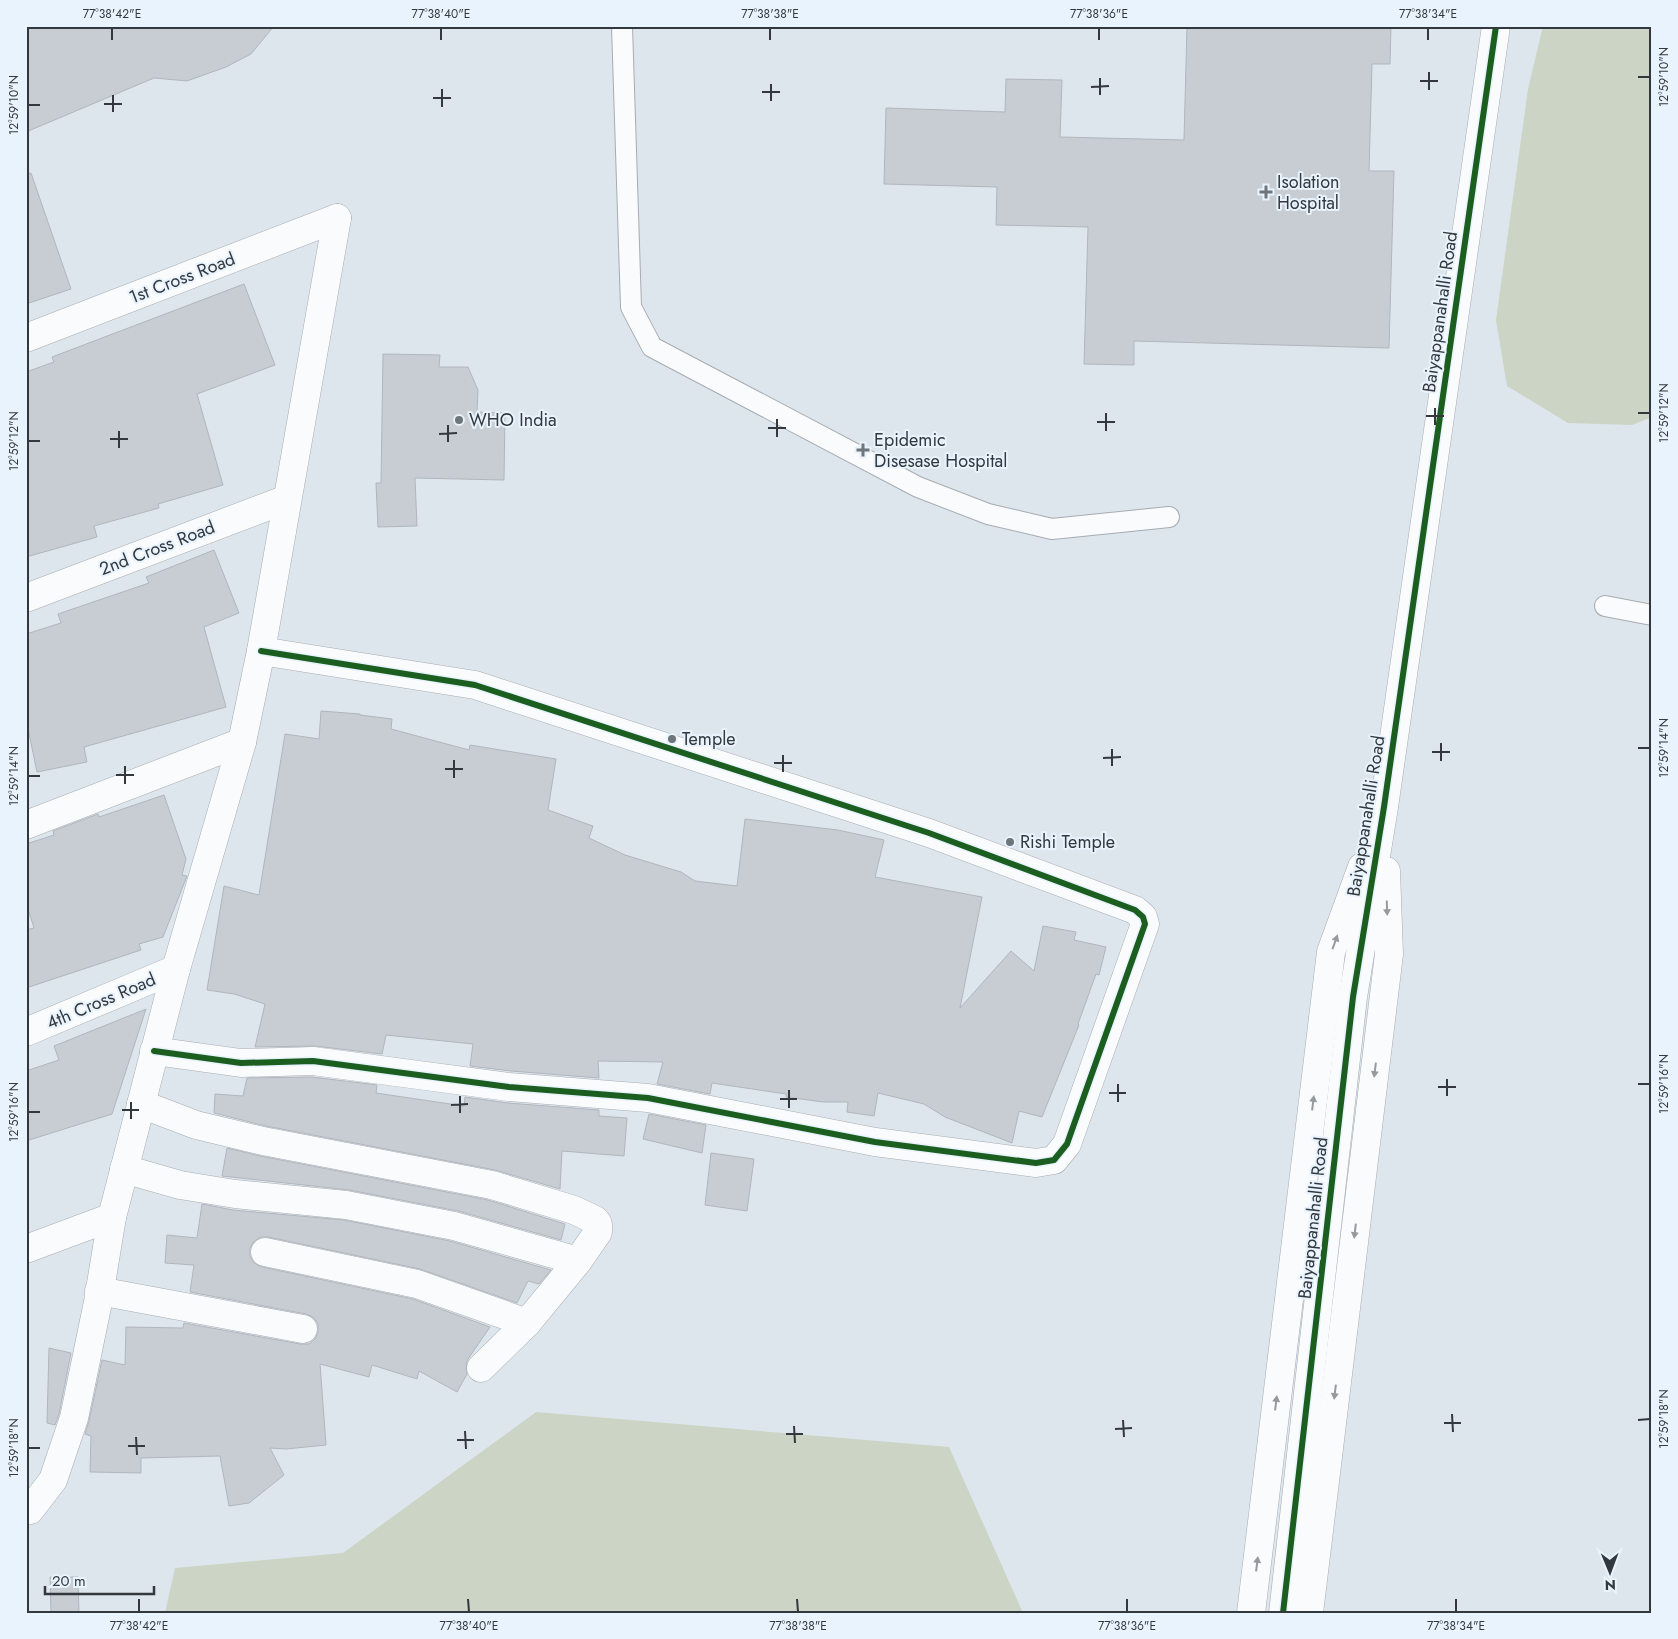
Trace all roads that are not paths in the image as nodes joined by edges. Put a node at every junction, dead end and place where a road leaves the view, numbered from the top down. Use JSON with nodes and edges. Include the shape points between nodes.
{"nodes":[{"id":1,"x":622,"y":26,"type":"edge"},
{"id":2,"x":1496,"y":26,"type":"edge"},
{"id":3,"x":26,"y":338,"type":"edge"},
{"id":4,"x":287,"y":499,"type":"junction"},
{"id":5,"x":1170,"y":517,"type":"dead end"},
{"id":6,"x":26,"y":598,"type":"edge"},
{"id":7,"x":1605,"y":606,"type":"dead end"},
{"id":8,"x":1652,"y":615,"type":"edge"},
{"id":9,"x":261,"y":652,"type":"junction"},
{"id":10,"x":242,"y":742,"type":"junction"},
{"id":11,"x":1384,"y":807,"type":"junction"},
{"id":12,"x":26,"y":825,"type":"edge"},
{"id":13,"x":176,"y":969,"type":"junction"},
{"id":14,"x":26,"y":1032,"type":"edge"},
{"id":15,"x":154,"y":1051,"type":"junction"},
{"id":16,"x":141,"y":1104,"type":"junction"},
{"id":17,"x":124,"y":1168,"type":"junction"},
{"id":18,"x":112,"y":1217,"type":"junction"},
{"id":19,"x":26,"y":1249,"type":"edge"},
{"id":20,"x":265,"y":1252,"type":"dead end"},
{"id":21,"x":578,"y":1261,"type":"junction"},
{"id":22,"x":100,"y":1291,"type":"junction"},
{"id":23,"x":527,"y":1323,"type":"junction"},
{"id":24,"x":303,"y":1329,"type":"dead end"},
{"id":25,"x":481,"y":1368,"type":"dead end"},
{"id":26,"x":27,"y":1516,"type":"edge"},
{"id":27,"x":1251,"y":1613,"type":"edge"},
{"id":28,"x":1283,"y":1613,"type":"edge"},
{"id":29,"x":1308,"y":1613,"type":"edge"}],
"edges":[{"from":1,"to":5,"type":"lane","via":[[632,307],[652,347],[918,486],[988,514],[1052,529]]},
{"from":2,"to":11,"type":"street","name":"Baiyappanahalli Road"},
{"from":3,"to":4,"type":"street","name":"1st Cross Road","via":[[337,218]]},
{"from":4,"to":6,"type":"street","name":"2nd Cross Road"},
{"from":4,"to":9,"type":"street"},
{"from":7,"to":8,"type":"lane"},
{"from":9,"to":10,"type":"street"},
{"from":9,"to":15,"type":"street","via":[[474,685],[928,832],[1135,910],[1145,924],[1067,1144],[1054,1160],[1036,1163],[875,1142],[648,1098],[509,1087],[313,1061],[241,1063]]},
{"from":10,"to":12,"type":"street"},
{"from":10,"to":13,"type":"street"},
{"from":27,"to":11,"type":"street","one_way":true,"via":[[1331,952]]},
{"from":11,"to":28,"type":"street","name":"Baiyappanahalli Road","via":[[1353,997]]},
{"from":11,"to":29,"type":"street","one_way":true,"via":[[1389,954]]},
{"from":13,"to":14,"type":"street","name":"4th Cross Road"},
{"from":13,"to":15,"type":"street"},
{"from":15,"to":16,"type":"street"},
{"from":16,"to":17,"type":"street"},
{"from":16,"to":21,"type":"street","via":[[182,1120],[263,1141],[492,1185],[574,1210],[598,1224],[598,1232]]},
{"from":17,"to":18,"type":"street"},
{"from":17,"to":21,"type":"street","via":[[180,1185],[346,1205],[444,1224]]},
{"from":18,"to":19,"type":"street"},
{"from":18,"to":22,"type":"street"},
{"from":20,"to":23,"type":"street","via":[[417,1284]]},
{"from":21,"to":23,"type":"street"},
{"from":22,"to":24,"type":"street"},
{"from":22,"to":26,"type":"street","via":[[74,1418],[53,1480]]},
{"from":23,"to":25,"type":"street"}]}
